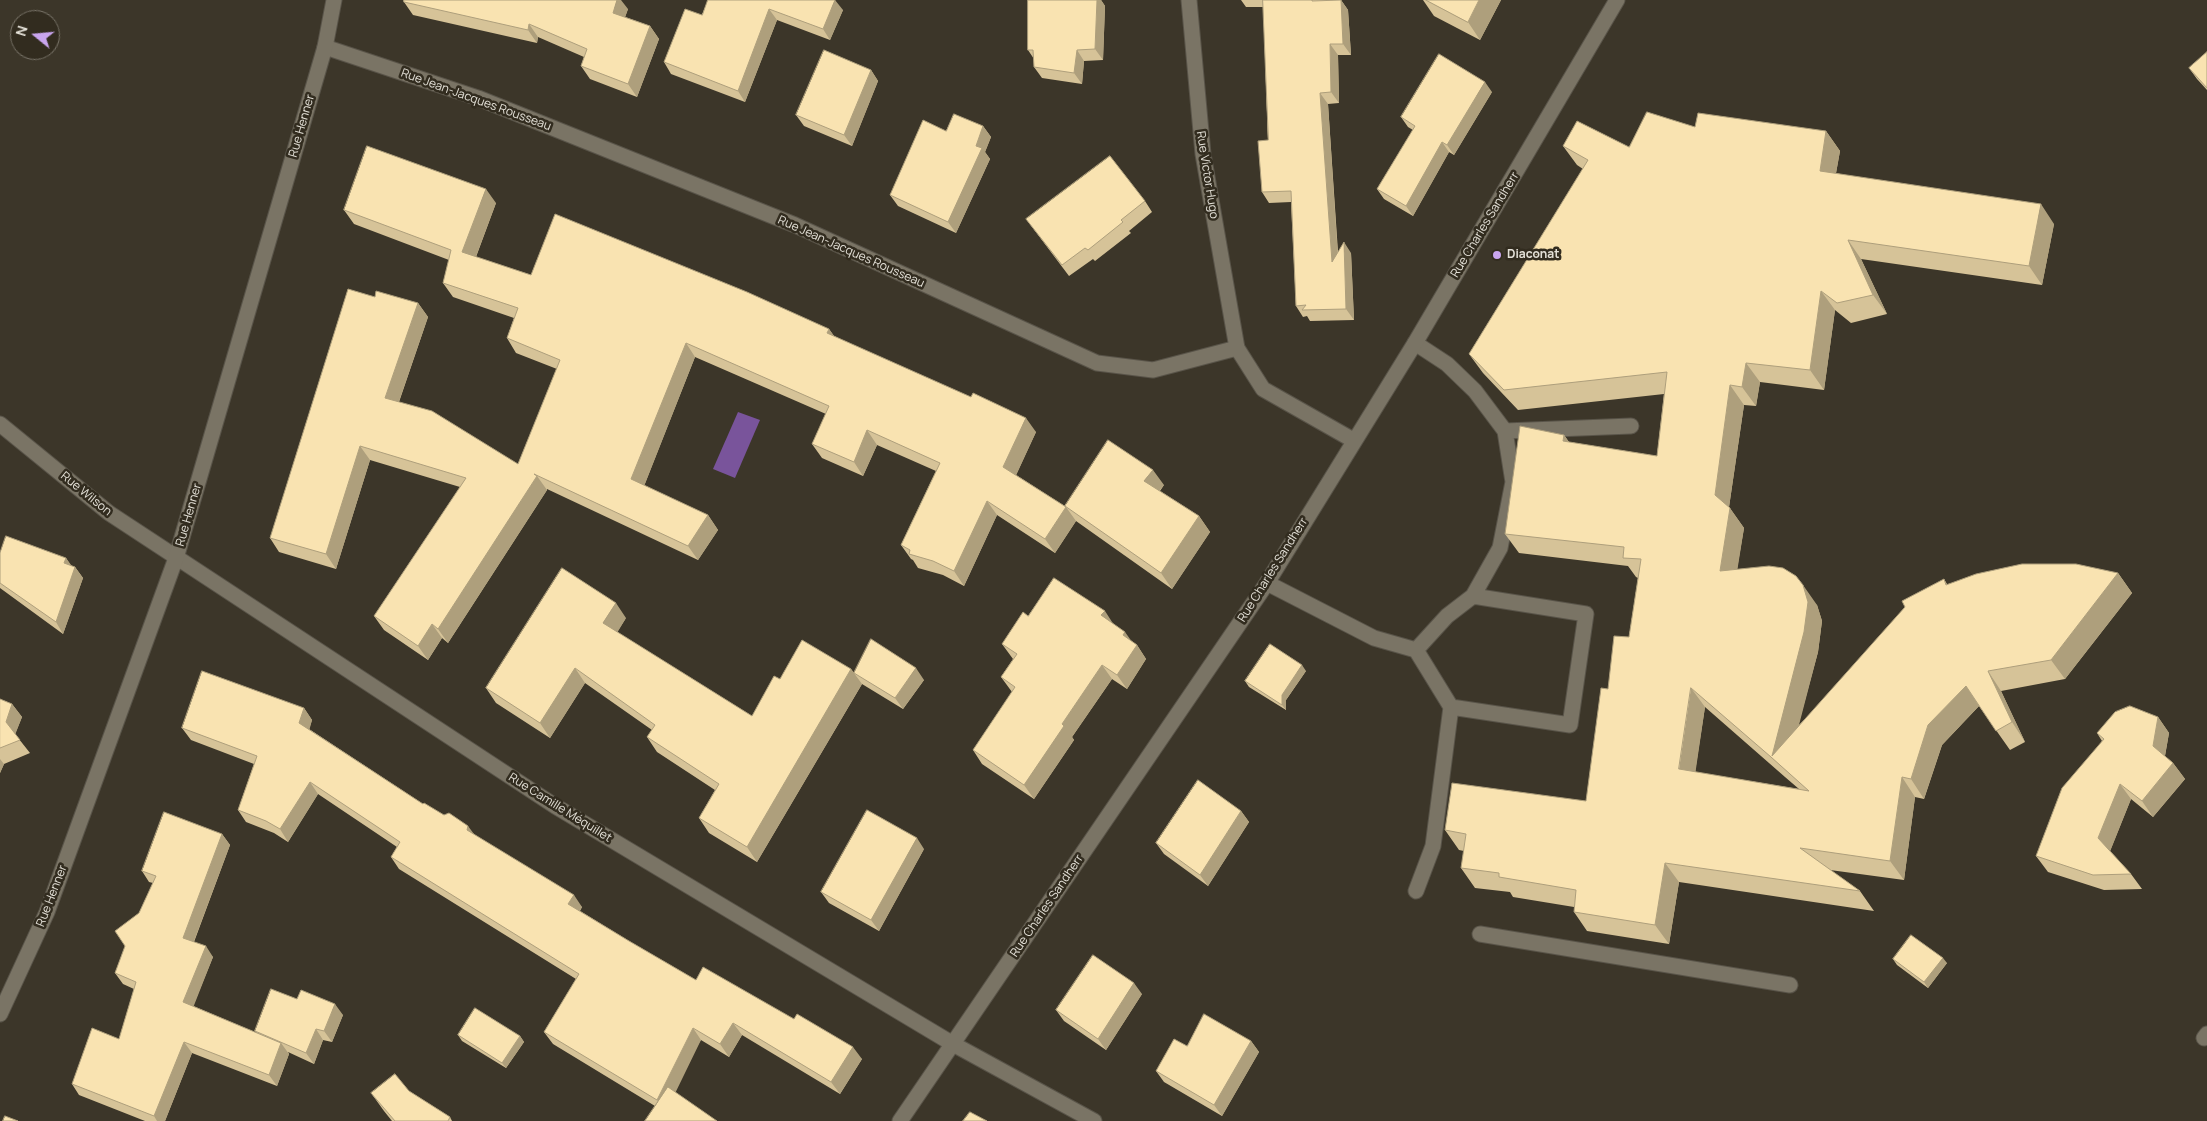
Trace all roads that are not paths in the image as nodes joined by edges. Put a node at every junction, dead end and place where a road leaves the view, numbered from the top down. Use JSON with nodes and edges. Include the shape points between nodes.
{"nodes":[{"id":1,"x":334,"y":0,"type":"edge"},
{"id":2,"x":1189,"y":0,"type":"edge"},
{"id":3,"x":1617,"y":0,"type":"edge"},
{"id":4,"x":325,"y":47,"type":"junction"},
{"id":5,"x":1415,"y":343,"type":"junction"},
{"id":6,"x":1237,"y":348,"type":"junction"},
{"id":7,"x":0,"y":424,"type":"edge"},
{"id":8,"x":1631,"y":426,"type":"dead end"},
{"id":9,"x":1505,"y":431,"type":"junction"},
{"id":10,"x":1353,"y":440,"type":"junction"},
{"id":11,"x":176,"y":558,"type":"junction"},
{"id":12,"x":1267,"y":582,"type":"junction"},
{"id":13,"x":1473,"y":596,"type":"junction"},
{"id":14,"x":1416,"y":650,"type":"junction"},
{"id":15,"x":1450,"y":707,"type":"junction"},
{"id":16,"x":1416,"y":891,"type":"dead end"},
{"id":17,"x":1480,"y":934,"type":"dead end"},
{"id":18,"x":1790,"y":985,"type":"dead end"},
{"id":19,"x":0,"y":1014,"type":"edge"},
{"id":20,"x":953,"y":1044,"type":"junction"},
{"id":21,"x":900,"y":1121,"type":"edge"},
{"id":22,"x":1094,"y":1121,"type":"edge"}],
"edges":[{"from":1,"to":4,"type":"street","name":"Rue Henner"},
{"from":2,"to":6,"type":"street","name":"Rue Victor Hugo","via":[[1203,154]]},
{"from":3,"to":5,"type":"street","name":"Rue Charles Sandherr"},
{"from":4,"to":6,"type":"street","name":"Rue Jean-Jacques Rousseau","via":[[478,98],[795,226],[1097,363],[1153,370]]},
{"from":4,"to":11,"type":"street","name":"Rue Henner"},
{"from":5,"to":9,"type":"street","via":[[1447,364],[1475,391]]},
{"from":5,"to":10,"type":"street","name":"Rue Charles Sandherr"},
{"from":6,"to":10,"type":"street","via":[[1263,388]]},
{"from":7,"to":11,"type":"street","name":"Rue Wilson","via":[[109,513]]},
{"from":8,"to":9,"type":"street"},
{"from":9,"to":13,"type":"street","via":[[1513,482],[1500,548]]},
{"from":10,"to":12,"type":"street","name":"Rue Charles Sandherr"},
{"from":11,"to":19,"type":"street","name":"Rue Henner","via":[[47,912]]},
{"from":11,"to":20,"type":"street","name":"Rue Camille Méquillet","via":[[554,806]]},
{"from":12,"to":14,"type":"street","via":[[1374,638]]},
{"from":12,"to":20,"type":"street","name":"Rue Charles Sandherr"},
{"from":13,"to":14,"type":"street","via":[[1447,616]]},
{"from":13,"to":15,"type":"street","via":[[1586,614],[1570,725]]},
{"from":14,"to":15,"type":"street"},
{"from":15,"to":16,"type":"street","via":[[1433,846]]},
{"from":17,"to":18,"type":"street"},
{"from":20,"to":21,"type":"street","name":"Rue Charles Sandherr"},
{"from":20,"to":22,"type":"street","name":"Rue Camille Méquillet"}]}
